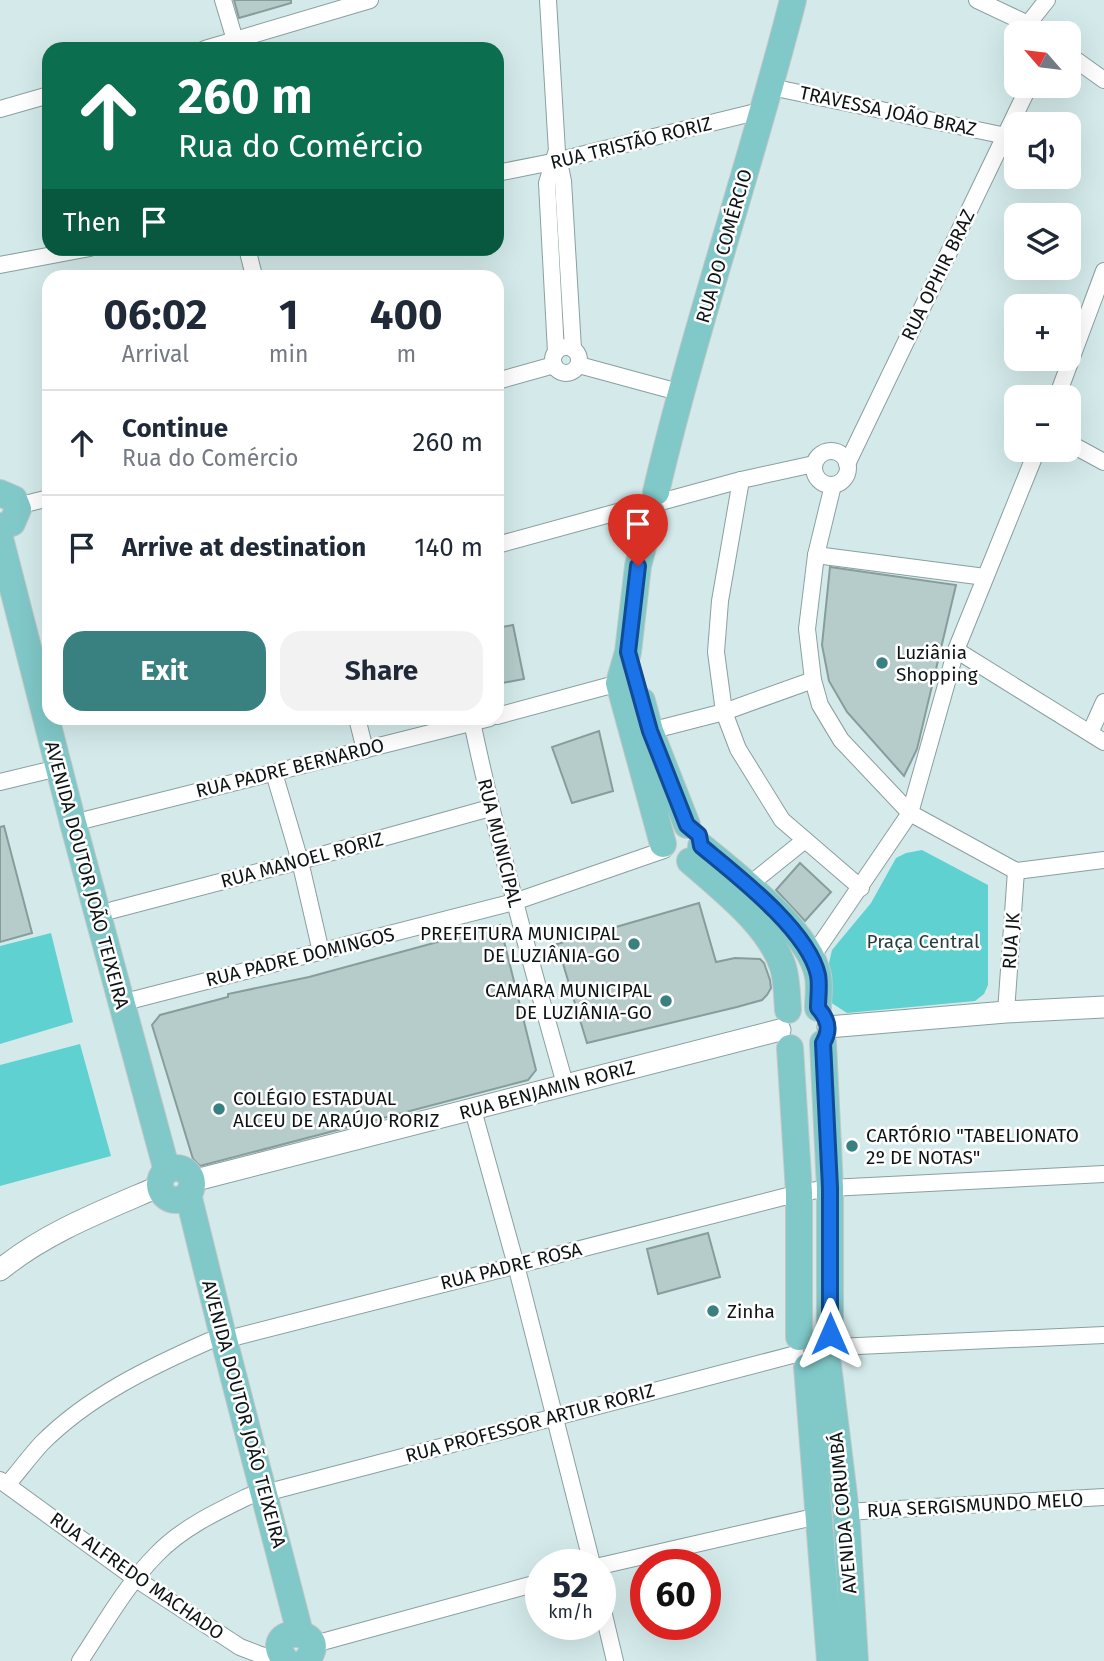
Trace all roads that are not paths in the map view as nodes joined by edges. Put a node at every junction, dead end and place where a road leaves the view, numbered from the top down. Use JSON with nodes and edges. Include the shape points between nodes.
{"nodes":[{"id":1,"x":223,"y":0,"type":"edge"},
{"id":2,"x":370,"y":0,"type":"edge"},
{"id":3,"x":548,"y":0,"type":"edge"},
{"id":4,"x":793,"y":0,"type":"edge"},
{"id":5,"x":977,"y":0,"type":"edge"},
{"id":6,"x":1047,"y":0,"type":"edge"},
{"id":7,"x":1018,"y":21,"type":"edge"},
{"id":8,"x":1038,"y":21,"type":"edge"},
{"id":9,"x":235,"y":40,"type":"junction"},
{"id":10,"x":261,"y":41,"type":"edge"},
{"id":11,"x":228,"y":42,"type":"edge"},
{"id":12,"x":1082,"y":64,"type":"edge"},
{"id":13,"x":1104,"y":80,"type":"edge"},
{"id":14,"x":42,"y":97,"type":"edge"},
{"id":15,"x":767,"y":99,"type":"junction"},
{"id":16,"x":0,"y":109,"type":"edge"},
{"id":17,"x":1004,"y":136,"type":"edge"},
{"id":18,"x":1004,"y":140,"type":"edge"},
{"id":19,"x":556,"y":158,"type":"junction"},
{"id":20,"x":504,"y":171,"type":"edge"},
{"id":21,"x":48,"y":256,"type":"edge"},
{"id":22,"x":0,"y":265,"type":"edge"},
{"id":23,"x":1103,"y":279,"type":"edge"},
{"id":24,"x":576,"y":357,"type":"junction"},
{"id":25,"x":555,"y":359,"type":"junction"},
{"id":26,"x":504,"y":378,"type":"edge"},
{"id":27,"x":1062,"y":385,"type":"edge"},
{"id":28,"x":681,"y":393,"type":"junction"},
{"id":29,"x":1081,"y":450,"type":"edge"},
{"id":30,"x":1032,"y":462,"type":"edge"},
{"id":31,"x":1104,"y":462,"type":"edge"},
{"id":32,"x":814,"y":464,"type":"junction"},
{"id":33,"x":847,"y":464,"type":"junction"},
{"id":34,"x":741,"y":480,"type":"junction"},
{"id":35,"x":833,"y":485,"type":"junction"},
{"id":36,"x":42,"y":500,"type":"edge"},
{"id":37,"x":654,"y":503,"type":"junction"},
{"id":38,"x":5,"y":508,"type":"edge"},
{"id":39,"x":504,"y":543,"type":"edge"},
{"id":40,"x":816,"y":555,"type":"junction"},
{"id":41,"x":985,"y":577,"type":"junction"},
{"id":42,"x":42,"y":638,"type":"edge"},
{"id":43,"x":957,"y":650,"type":"junction"},
{"id":44,"x":628,"y":652,"type":"junction"},
{"id":45,"x":813,"y":680,"type":"junction"},
{"id":46,"x":619,"y":683,"type":"junction"},
{"id":47,"x":42,"y":690,"type":"edge"},
{"id":48,"x":1104,"y":702,"type":"edge"},
{"id":49,"x":724,"y":712,"type":"junction"},
{"id":50,"x":504,"y":714,"type":"edge"},
{"id":51,"x":49,"y":725,"type":"edge"},
{"id":52,"x":64,"y":725,"type":"edge"},
{"id":53,"x":359,"y":725,"type":"edge"},
{"id":54,"x":461,"y":725,"type":"edge"},
{"id":55,"x":473,"y":725,"type":"edge"},
{"id":56,"x":650,"y":731,"type":"junction"},
{"id":57,"x":1090,"y":733,"type":"junction"},
{"id":58,"x":1104,"y":742,"type":"edge"},
{"id":59,"x":365,"y":750,"type":"junction"},
{"id":60,"x":58,"y":768,"type":"junction"},
{"id":61,"x":274,"y":773,"type":"junction"},
{"id":62,"x":0,"y":782,"type":"edge"},
{"id":63,"x":490,"y":808,"type":"junction"},
{"id":64,"x":911,"y":813,"type":"junction"},
{"id":65,"x":81,"y":820,"type":"junction"},
{"id":66,"x":805,"y":840,"type":"junction"},
{"id":67,"x":693,"y":844,"type":"junction"},
{"id":68,"x":663,"y":847,"type":"junction"},
{"id":69,"x":1104,"y":860,"type":"edge"},
{"id":70,"x":300,"y":861,"type":"junction"},
{"id":71,"x":1016,"y":871,"type":"junction"},
{"id":72,"x":749,"y":886,"type":"junction"},
{"id":73,"x":861,"y":888,"type":"junction"},
{"id":74,"x":514,"y":902,"type":"junction"},
{"id":75,"x":113,"y":910,"type":"junction"},
{"id":76,"x":321,"y":952,"type":"junction"},
{"id":77,"x":812,"y":957,"type":"junction"},
{"id":78,"x":129,"y":1001,"type":"junction"},
{"id":79,"x":1104,"y":1007,"type":"edge"},
{"id":80,"x":1006,"y":1012,"type":"junction"},
{"id":81,"x":823,"y":1026,"type":"junction"},
{"id":82,"x":786,"y":1029,"type":"junction"},
{"id":83,"x":565,"y":1084,"type":"junction"},
{"id":84,"x":473,"y":1110,"type":"junction"},
{"id":85,"x":1104,"y":1174,"type":"edge"},
{"id":86,"x":176,"y":1184,"type":"junction"},
{"id":87,"x":830,"y":1188,"type":"junction"},
{"id":88,"x":799,"y":1193,"type":"junction"},
{"id":89,"x":516,"y":1265,"type":"junction"},
{"id":90,"x":0,"y":1270,"type":"edge"},
{"id":91,"x":1104,"y":1335,"type":"edge"},
{"id":92,"x":216,"y":1340,"type":"junction"},
{"id":93,"x":816,"y":1350,"type":"junction"},
{"id":94,"x":554,"y":1416,"type":"junction"},
{"id":95,"x":3,"y":1482,"type":"edge"},
{"id":96,"x":257,"y":1494,"type":"junction"},
{"id":97,"x":1104,"y":1497,"type":"edge"},
{"id":98,"x":846,"y":1512,"type":"junction"},
{"id":99,"x":818,"y":1516,"type":"junction"},
{"id":100,"x":588,"y":1549,"type":"edge"},
{"id":101,"x":616,"y":1562,"type":"edge"},
{"id":102,"x":136,"y":1579,"type":"junction"},
{"id":103,"x":525,"y":1587,"type":"edge"},
{"id":104,"x":610,"y":1640,"type":"edge"},
{"id":105,"x":298,"y":1652,"type":"edge"},
{"id":106,"x":80,"y":1661,"type":"edge"},
{"id":107,"x":615,"y":1661,"type":"edge"},
{"id":108,"x":830,"y":1661,"type":"edge"},
{"id":109,"x":855,"y":1661,"type":"edge"}],
"edges":[{"from":1,"to":9,"type":"street"},
{"from":2,"to":10,"type":"street"},
{"from":3,"to":19,"type":"street"},
{"from":4,"to":15,"type":"main road","name":"RUA DO COMÉRCIO"},
{"from":5,"to":7,"type":"street"},
{"from":6,"to":8,"type":"street"},
{"from":9,"to":10,"type":"street"},
{"from":9,"to":11,"type":"street"},
{"from":12,"to":13,"type":"street"},
{"from":14,"to":16,"type":"street"},
{"from":15,"to":17,"type":"street","name":"TRAVESSA JOÃO BRAZ"},
{"from":15,"to":19,"type":"street","name":"RUA TRISTÃO RORIZ"},
{"from":15,"to":28,"type":"main road","name":"RUA DO COMÉRCIO"},
{"from":18,"to":33,"type":"street","name":"RUA OPHIR BRAZ"},
{"from":19,"to":20,"type":"street","name":"RUA TRISTÃO RORIZ"},
{"from":19,"to":24,"type":"street","via":[[563,181]]},
{"from":19,"to":25,"type":"street","via":[[547,183]]},
{"from":21,"to":22,"type":"street"},
{"from":23,"to":27,"type":"street"},
{"from":24,"to":25,"type":"street","via":[[562,348]]},
{"from":24,"to":25,"type":"street","via":[[569,373],[560,372]]},
{"from":24,"to":28,"type":"street"},
{"from":25,"to":26,"type":"street"},
{"from":28,"to":37,"type":"main road","name":"RUA DO COMÉRCIO"},
{"from":29,"to":31,"type":"street"},
{"from":30,"to":41,"type":"street"},
{"from":32,"to":33,"type":"street","via":[[830,451],[841,454]]},
{"from":32,"to":34,"type":"street"},
{"from":32,"to":35,"type":"street","via":[[818,480]]},
{"from":33,"to":35,"type":"street","via":[[843,480]]},
{"from":34,"to":37,"type":"street"},
{"from":34,"to":49,"type":"street","via":[[716,652]]},
{"from":35,"to":40,"type":"street"},
{"from":36,"to":38,"type":"street"},
{"from":37,"to":39,"type":"street"},
{"from":37,"to":44,"type":"main road","name":"RUA DO COMÉRCIO","via":[[638,566]]},
{"from":38,"to":42,"type":"main road"},
{"from":38,"to":47,"type":"main road","name":"AVENIDA DOUTOR JOÃO TEIXEIRA"},
{"from":40,"to":41,"type":"street"},
{"from":40,"to":45,"type":"street","via":[[807,629]]},
{"from":41,"to":43,"type":"street"},
{"from":43,"to":57,"type":"street"},
{"from":43,"to":64,"type":"street"},
{"from":44,"to":46,"type":"main road","name":"RUA DO COMÉRCIO"},
{"from":44,"to":56,"type":"main road","name":"RUA DO COMÉRCIO"},
{"from":45,"to":49,"type":"street"},
{"from":45,"to":64,"type":"street","via":[[820,705],[841,740]]},
{"from":46,"to":50,"type":"street"},
{"from":46,"to":68,"type":"main road"},
{"from":48,"to":57,"type":"street"},
{"from":49,"to":56,"type":"street"},
{"from":49,"to":66,"type":"street","via":[[738,749],[765,794],[782,820]]},
{"from":51,"to":60,"type":"main road","name":"AVENIDA DOUTOR JOÃO TEIXEIRA"},
{"from":52,"to":65,"type":"main road","name":"AVENIDA DOUTOR JOÃO TEIXEIRA"},
{"from":53,"to":59,"type":"street"},
{"from":54,"to":59,"type":"street","name":"RUA PADRE BERNARDO"},
{"from":55,"to":63,"type":"street","name":"RUA MUNICIPAL"},
{"from":56,"to":67,"type":"main road","name":"RUA DO COMÉRCIO"},
{"from":57,"to":58,"type":"street"},
{"from":59,"to":61,"type":"street","name":"RUA PADRE BERNARDO"},
{"from":60,"to":62,"type":"street"},
{"from":60,"to":65,"type":"main road","name":"AVENIDA DOUTOR JOÃO TEIXEIRA"},
{"from":61,"to":65,"type":"street","name":"RUA PADRE BERNARDO"},
{"from":61,"to":70,"type":"street"},
{"from":63,"to":70,"type":"street","name":"RUA MANOEL RORIZ"},
{"from":63,"to":74,"type":"street","name":"RUA MUNICIPAL"},
{"from":64,"to":71,"type":"street"},
{"from":64,"to":73,"type":"street"},
{"from":65,"to":75,"type":"main road","name":"AVENIDA DOUTOR JOÃO TEIXEIRA"},
{"from":65,"to":78,"type":"main road","name":"AVENIDA DOUTOR JOÃO TEIXEIRA"},
{"from":66,"to":72,"type":"street"},
{"from":66,"to":73,"type":"street"},
{"from":67,"to":68,"type":"main road","via":[[677,863]]},
{"from":67,"to":72,"type":"main road","name":"AVENIDA CORUMBÁ"},
{"from":67,"to":82,"type":"main road","name":"AVENIDA CORUMBÁ","via":[[775,947],[783,968]]},
{"from":68,"to":74,"type":"street","name":"RUA PADRE DOMINGOS"},
{"from":69,"to":71,"type":"street"},
{"from":70,"to":75,"type":"street","name":"RUA MANOEL RORIZ"},
{"from":70,"to":76,"type":"street"},
{"from":71,"to":80,"type":"street","name":"RUA JK"},
{"from":72,"to":77,"type":"main road","name":"AVENIDA CORUMBÁ"},
{"from":73,"to":77,"type":"street"},
{"from":74,"to":76,"type":"street","name":"RUA PADRE DOMINGOS"},
{"from":74,"to":83,"type":"street","name":"RUA MUNICIPAL"},
{"from":75,"to":78,"type":"main road","name":"AVENIDA DOUTOR JOÃO TEIXEIRA"},
{"from":76,"to":78,"type":"street","name":"RUA PADRE DOMINGOS"},
{"from":77,"to":81,"type":"main road","name":"AVENIDA CORUMBÁ"},
{"from":78,"to":86,"type":"main road","name":"AVENIDA DOUTOR JOÃO TEIXEIRA"},
{"from":79,"to":80,"type":"street"},
{"from":80,"to":81,"type":"street"},
{"from":81,"to":82,"type":"main road","via":[[808,1004],[797,1005]]},
{"from":81,"to":82,"type":"main road","via":[[811,1051],[800,1052]]},
{"from":81,"to":87,"type":"main road","name":"AVENIDA CORUMBÁ"},
{"from":82,"to":83,"type":"street","name":"RUA BENJAMIN RORIZ"},
{"from":82,"to":88,"type":"main road","name":"AVENIDA CORUMBÁ"},
{"from":83,"to":84,"type":"street","name":"RUA BENJAMIN RORIZ"},
{"from":84,"to":86,"type":"street","name":"RUA BENJAMIN RORIZ"},
{"from":84,"to":89,"type":"street"},
{"from":85,"to":87,"type":"street"},
{"from":86,"to":90,"type":"street","name":"RUA BENJAMIN RORIZ","via":[[85,1219],[16,1256]]},
{"from":86,"to":92,"type":"main road","name":"AVENIDA DOUTOR JOÃO TEIXEIRA"},
{"from":87,"to":88,"type":"street","name":"RUA PADRE ROSA"},
{"from":87,"to":93,"type":"main road","name":"AVENIDA CORUMBÁ"},
{"from":88,"to":89,"type":"street","name":"RUA PADRE ROSA"},
{"from":88,"to":93,"type":"main road","name":"AVENIDA CORUMBÁ"},
{"from":89,"to":92,"type":"street","name":"RUA PADRE ROSA"},
{"from":89,"to":94,"type":"street"},
{"from":91,"to":93,"type":"street","name":"RUA PROFESSOR ARTUR RORIZ"},
{"from":92,"to":95,"type":"street","name":"RUA PADRE ROSA","via":[[147,1369],[89,1404]]},
{"from":92,"to":96,"type":"main road","name":"AVENIDA DOUTOR JOÃO TEIXEIRA"},
{"from":93,"to":94,"type":"street","name":"RUA PROFESSOR ARTUR RORIZ"},
{"from":93,"to":98,"type":"main road","name":"AVENIDA CORUMBÁ"},
{"from":93,"to":99,"type":"main road","name":"AVENIDA CORUMBÁ"},
{"from":94,"to":96,"type":"street","name":"RUA PROFESSOR ARTUR RORIZ"},
{"from":94,"to":100,"type":"street"},
{"from":95,"to":102,"type":"street","name":"RUA ALFREDO MACHADO"},
{"from":96,"to":102,"type":"street","name":"RUA PROFESSOR ARTUR RORIZ","via":[[183,1532],[157,1553]]},
{"from":96,"to":105,"type":"main road","name":"AVENIDA DOUTOR JOÃO TEIXEIRA"},
{"from":97,"to":98,"type":"street","name":"RUA SERGISMUNDO MELO"},
{"from":98,"to":109,"type":"main road","name":"AVENIDA CORUMBÁ"},
{"from":99,"to":101,"type":"street"},
{"from":99,"to":108,"type":"main road","name":"AVENIDA CORUMBÁ"},
{"from":102,"to":105,"type":"street","name":"RUA ALFREDO MACHADO","via":[[254,1654],[266,1657]]},
{"from":102,"to":106,"type":"street","name":"RUA PROFESSOR ARTUR RORIZ"},
{"from":103,"to":105,"type":"street"},
{"from":104,"to":107,"type":"street"}]}
